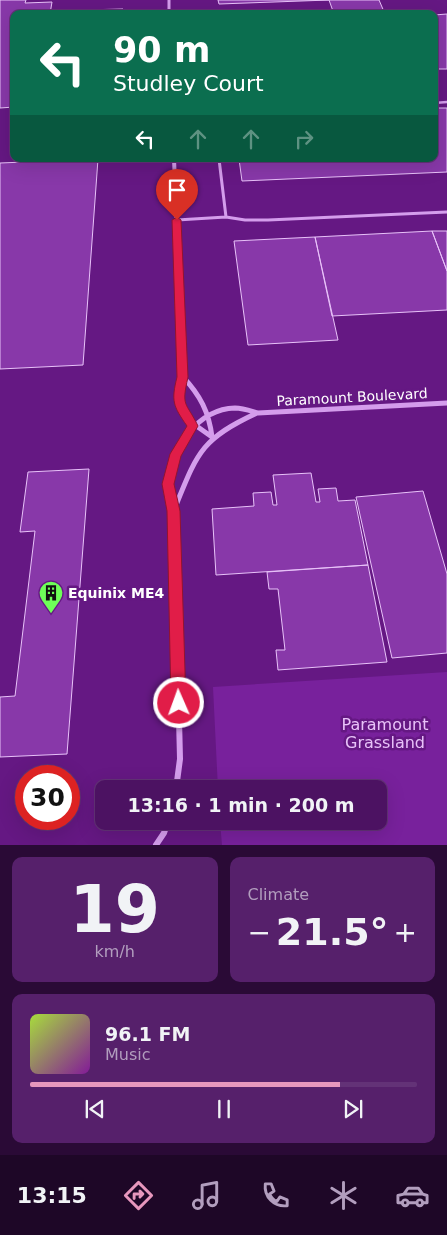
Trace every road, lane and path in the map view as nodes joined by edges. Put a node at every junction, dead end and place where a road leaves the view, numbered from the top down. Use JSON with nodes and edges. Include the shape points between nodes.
{"nodes":[{"id":1,"x":174,"y":162,"type":"edge"},
{"id":2,"x":219,"y":162,"type":"edge"},
{"id":3,"x":447,"y":212,"type":"edge"},
{"id":4,"x":226,"y":217,"type":"junction"},
{"id":5,"x":177,"y":220,"type":"junction"},
{"id":6,"x":183,"y":377,"type":"junction"},
{"id":7,"x":447,"y":402,"type":"edge"},
{"id":8,"x":258,"y":413,"type":"junction"},
{"id":9,"x":209,"y":415,"type":"junction"},
{"id":10,"x":193,"y":426,"type":"junction"},
{"id":11,"x":212,"y":437,"type":"junction"},
{"id":12,"x":174,"y":511,"type":"junction"},
{"id":13,"x":177,"y":780,"type":"edge"},
{"id":14,"x":165,"y":830,"type":"edge"},
{"id":15,"x":156,"y":845,"type":"edge"}],
"edges":[{"from":1,"to":5,"type":"street"},
{"from":2,"to":4,"type":"lane"},
{"from":3,"to":4,"type":"lane","via":[[268,220]]},
{"from":4,"to":5,"type":"lane"},
{"from":5,"to":6,"type":"street"},
{"from":6,"to":9,"type":"street","via":[[199,394]]},
{"from":6,"to":10,"type":"street","via":[[178,394],[179,406]]},
{"from":7,"to":8,"type":"street","name":"Paramount Boulevard"},
{"from":8,"to":9,"type":"street","name":"Paramount Boulevard","via":[[236,408]]},
{"from":8,"to":11,"type":"street","name":"Paramount Boulevard"},
{"from":9,"to":10,"type":"street","name":"Paramount Boulevard"},
{"from":9,"to":11,"type":"street"},
{"from":10,"to":11,"type":"street"},
{"from":10,"to":12,"type":"street","via":[[171,467],[168,484]]},
{"from":11,"to":12,"type":"street","via":[[191,466]]},
{"from":12,"to":13,"type":"street","via":[[180,759]]},
{"from":14,"to":15,"type":"street"}]}
